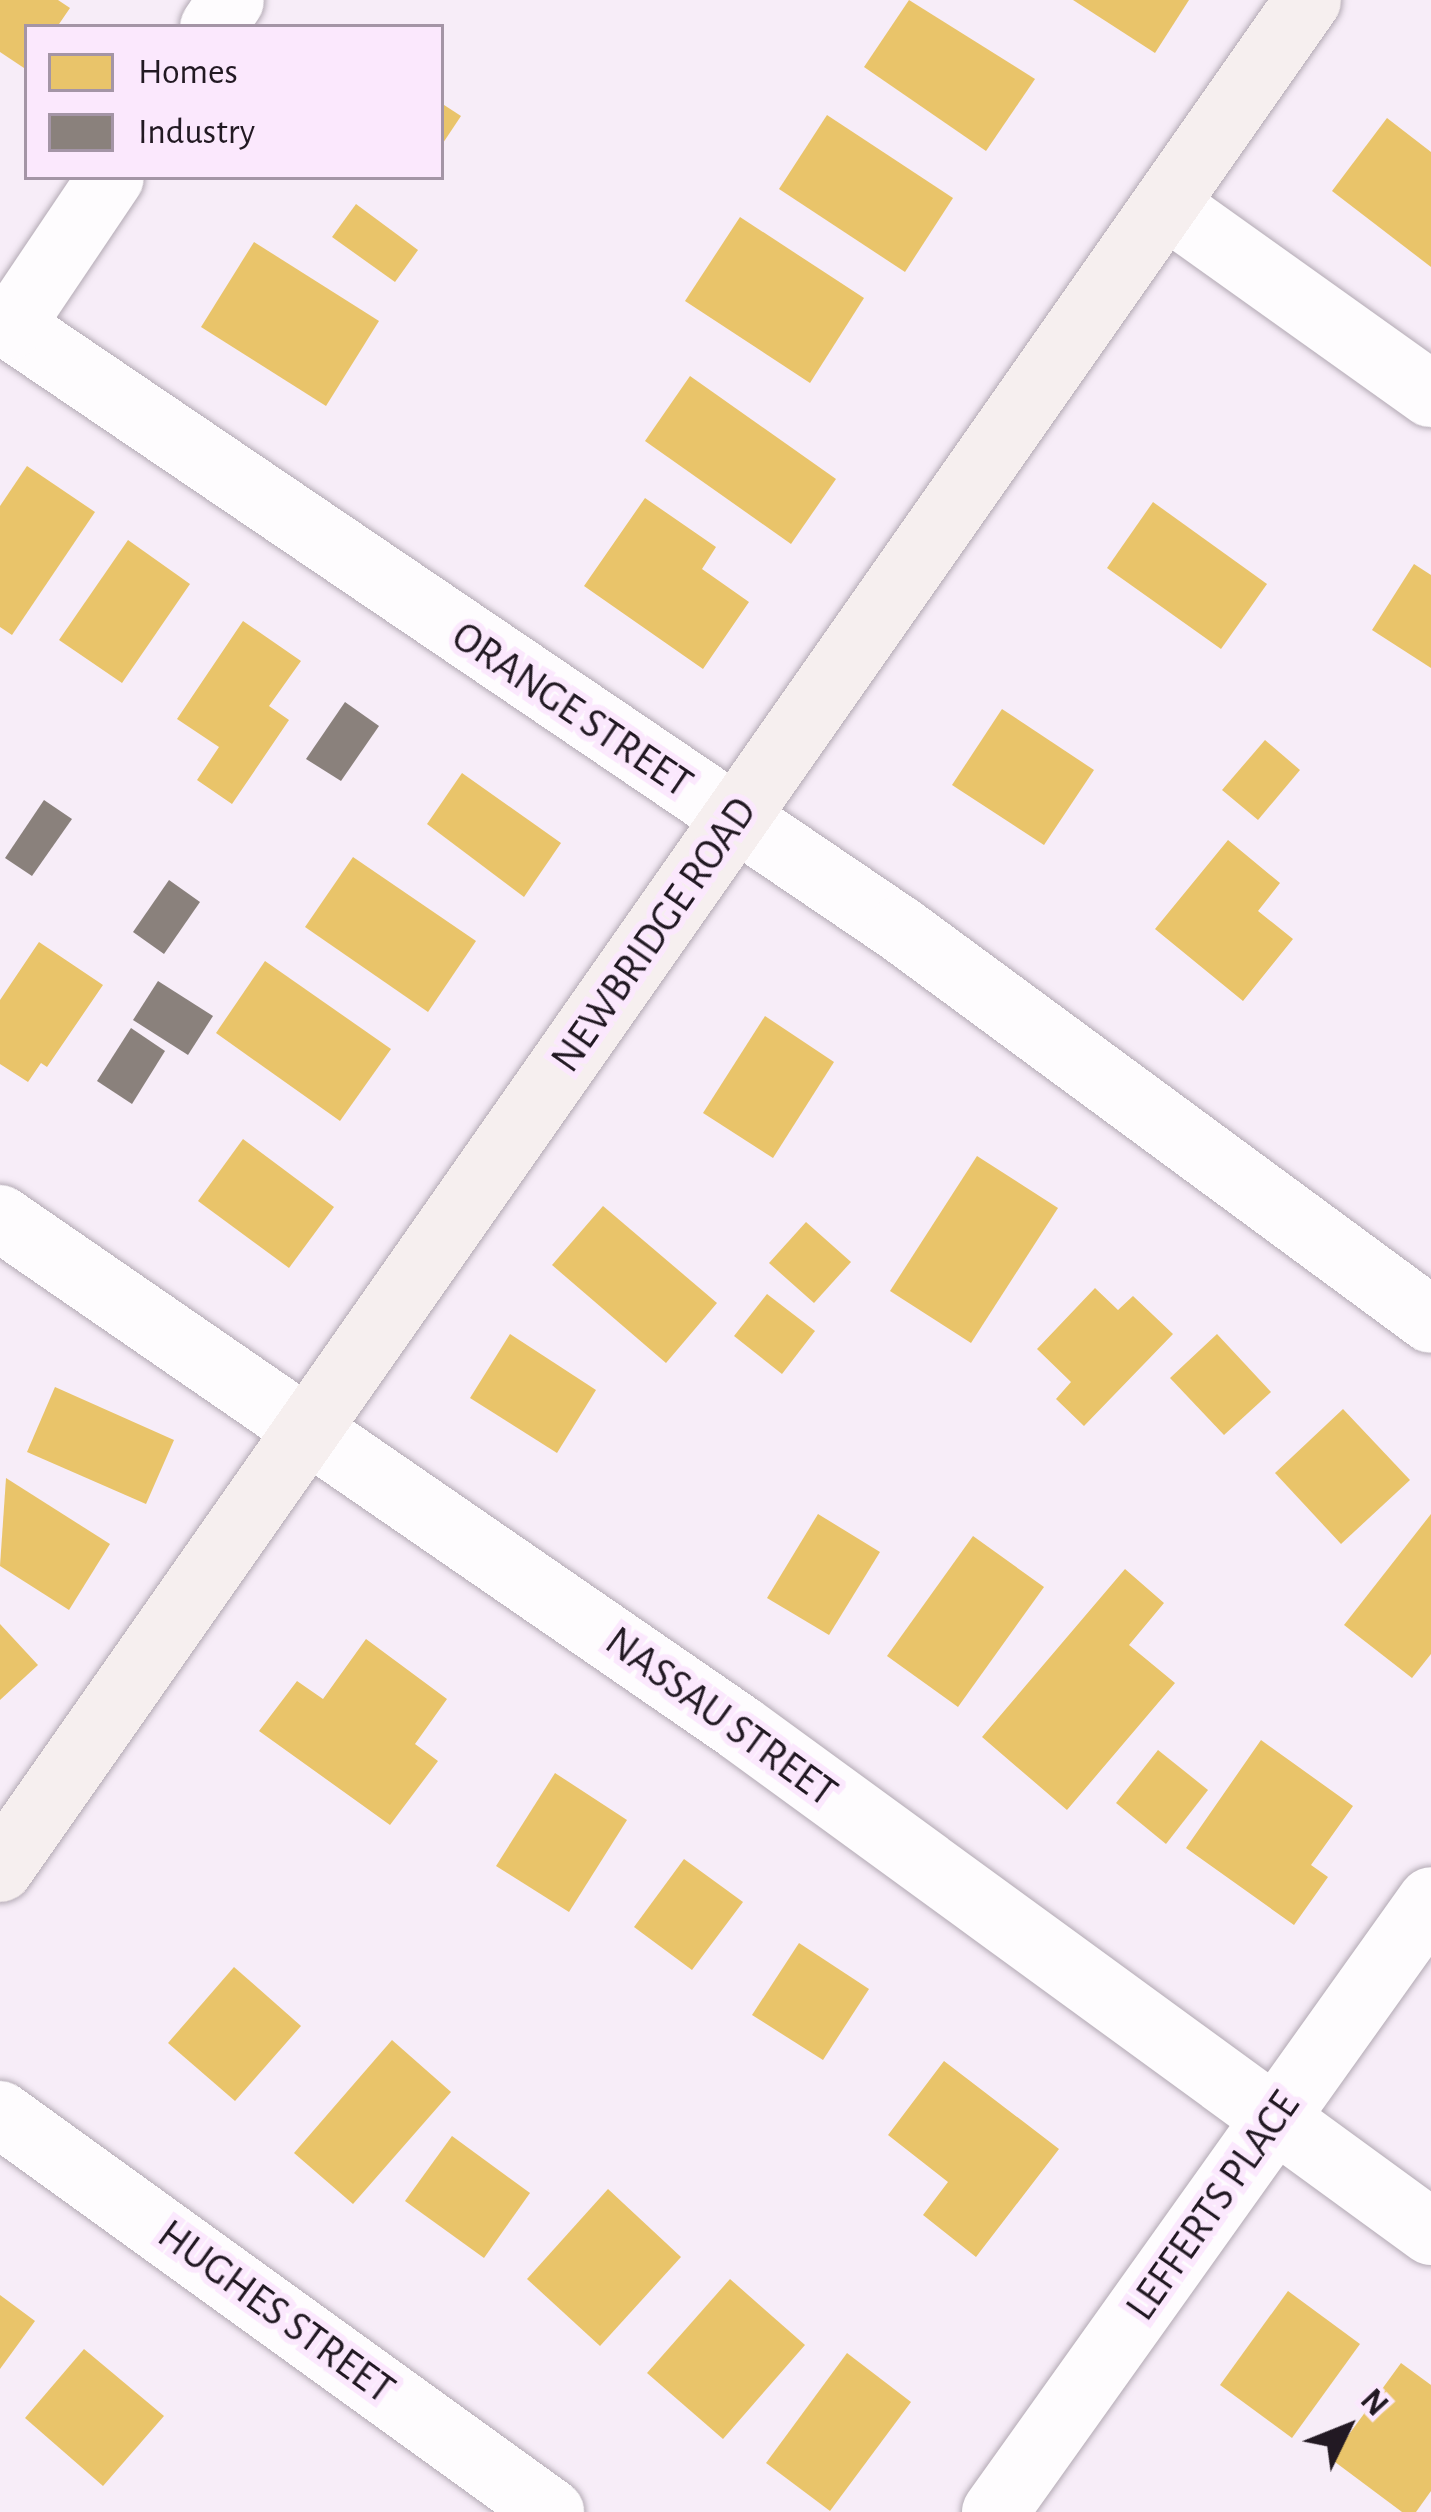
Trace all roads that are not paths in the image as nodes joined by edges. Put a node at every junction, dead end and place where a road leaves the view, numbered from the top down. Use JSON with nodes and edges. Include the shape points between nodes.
{"nodes":[{"id":1,"x":1308,"y":0,"type":"edge"},
{"id":2,"x":109,"y":180,"type":"edge"},
{"id":3,"x":1166,"y":206,"type":"junction"},
{"id":4,"x":5,"y":322,"type":"edge"},
{"id":5,"x":1431,"y":394,"type":"edge"},
{"id":6,"x":734,"y":820,"type":"junction"},
{"id":7,"x":0,"y":1218,"type":"edge"},
{"id":8,"x":1431,"y":1319,"type":"edge"},
{"id":9,"x":310,"y":1429,"type":"junction"},
{"id":10,"x":0,"y":1870,"type":"edge"},
{"id":11,"x":1431,"y":1900,"type":"edge"},
{"id":12,"x":0,"y":2114,"type":"edge"},
{"id":13,"x":1273,"y":2122,"type":"junction"},
{"id":14,"x":1431,"y":2232,"type":"edge"},
{"id":15,"x":551,"y":2512,"type":"edge"},
{"id":16,"x":995,"y":2512,"type":"edge"}],
"edges":[{"from":1,"to":3,"type":"main road","name":"NEWBRIDGE ROAD"},
{"from":2,"to":4,"type":"street"},
{"from":3,"to":5,"type":"street"},
{"from":3,"to":6,"type":"main road","name":"NEWBRIDGE ROAD"},
{"from":4,"to":6,"type":"street","name":"ORANGE STREET"},
{"from":6,"to":8,"type":"street","name":"ORANGE STREET","via":[[900,929]]},
{"from":6,"to":9,"type":"main road","name":"NEWBRIDGE ROAD"},
{"from":7,"to":9,"type":"street","name":"NASSAU STREET"},
{"from":9,"to":10,"type":"main road","name":"NEWBRIDGE ROAD"},
{"from":9,"to":13,"type":"street","name":"NASSAU STREET","via":[[740,1728]]},
{"from":11,"to":13,"type":"street","name":"LEFFERTS PLACE"},
{"from":12,"to":15,"type":"street","name":"HUGHES STREET"},
{"from":13,"to":14,"type":"street","name":"NASSAU STREET"},
{"from":13,"to":16,"type":"street","name":"LEFFERTS PLACE"}]}
